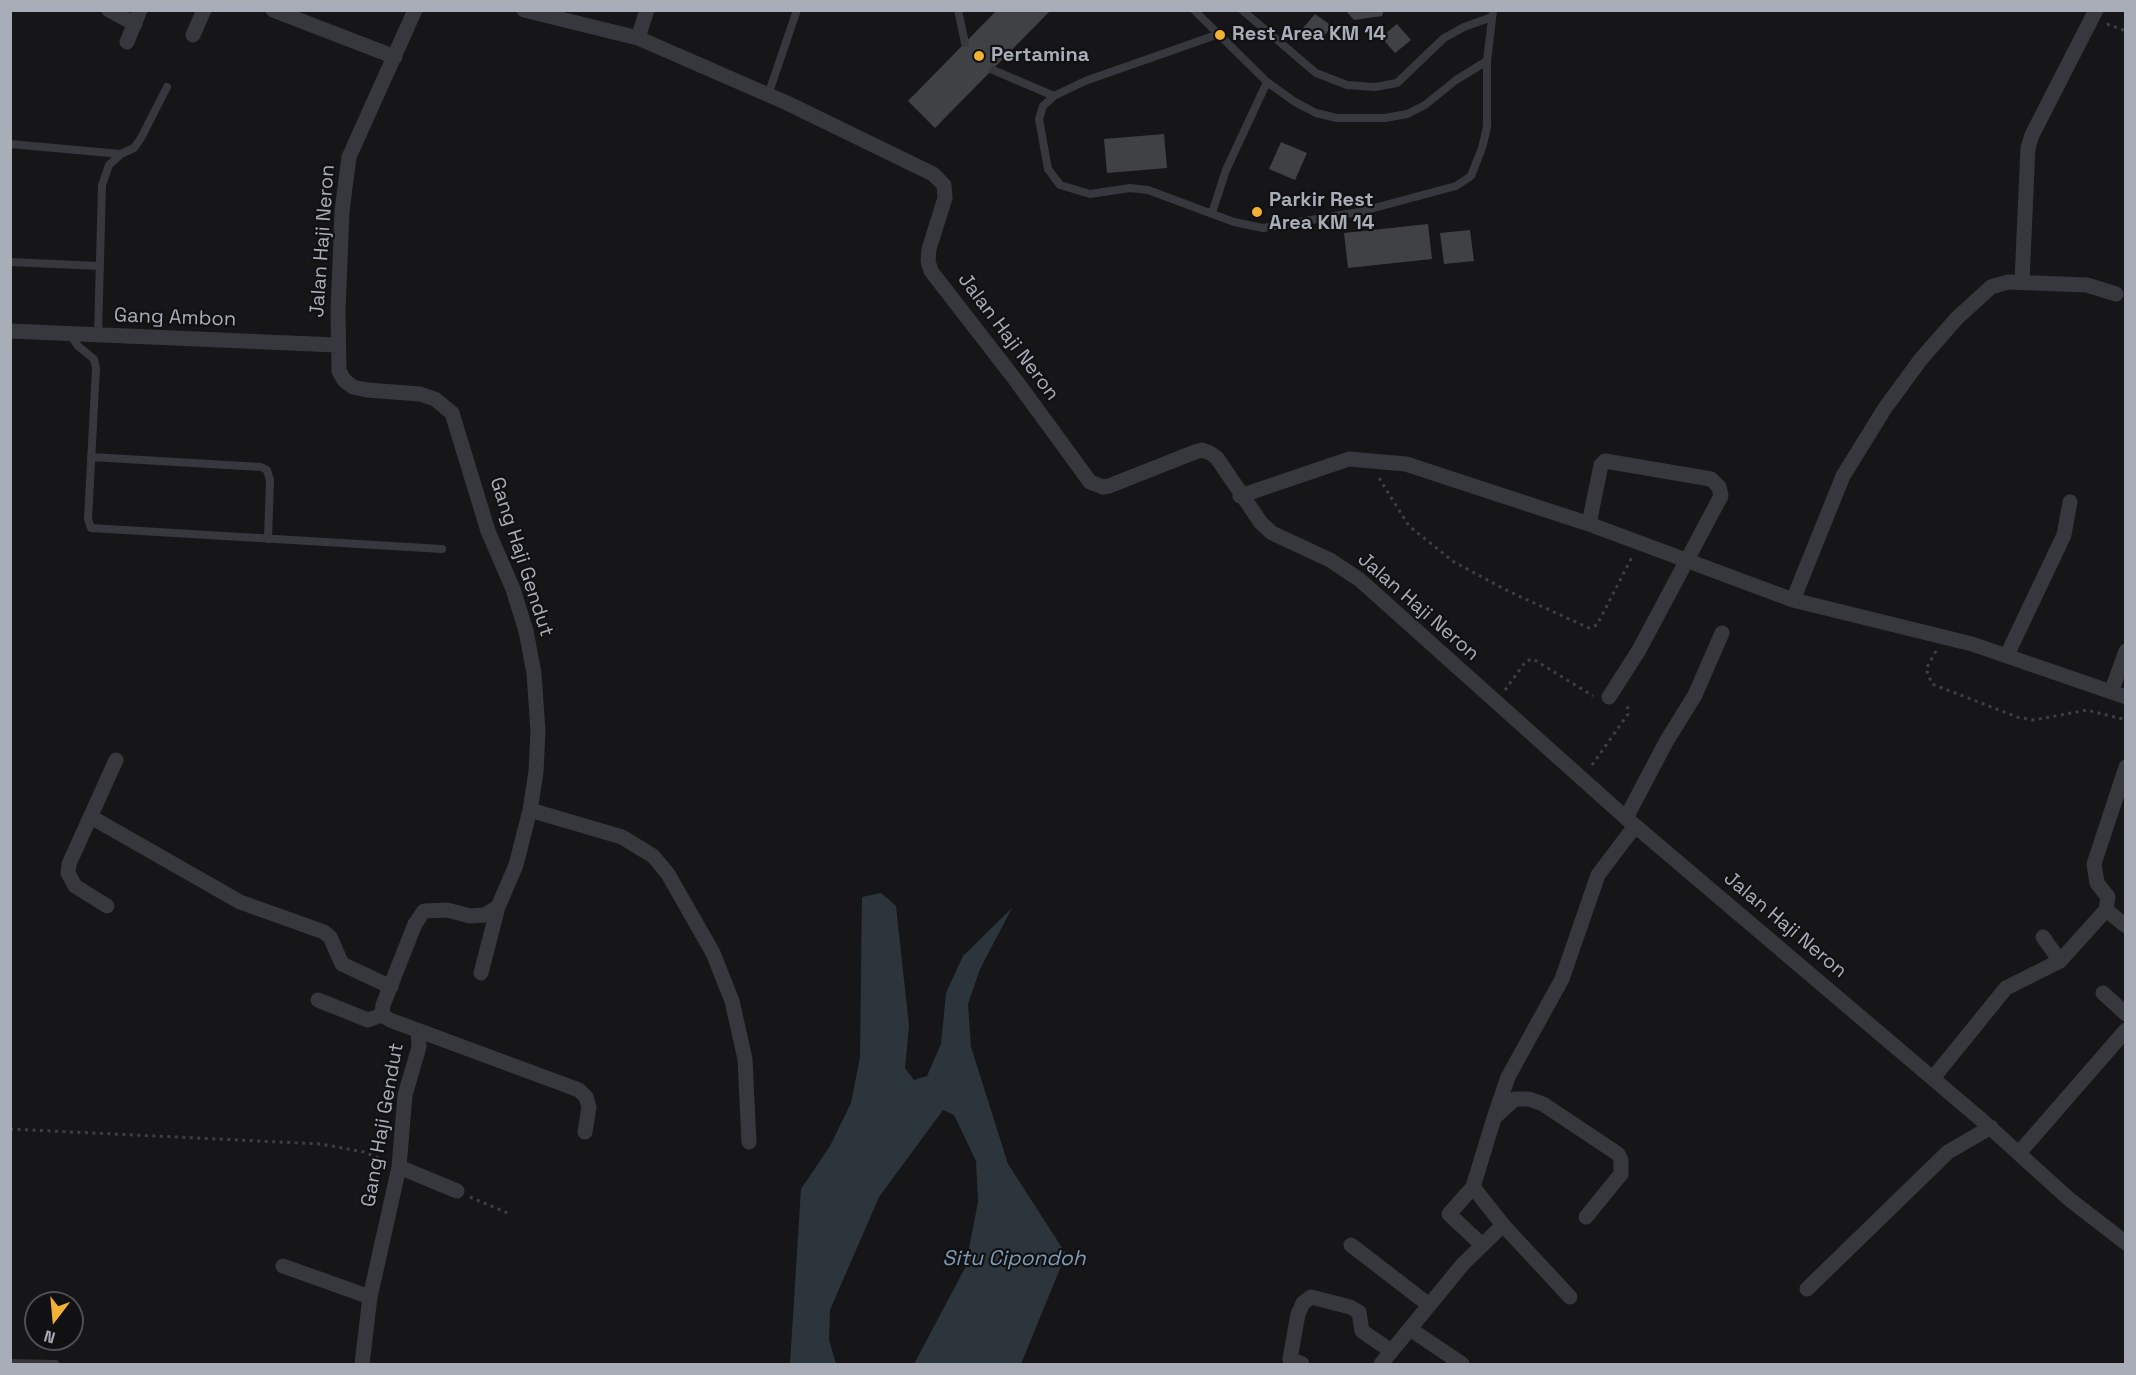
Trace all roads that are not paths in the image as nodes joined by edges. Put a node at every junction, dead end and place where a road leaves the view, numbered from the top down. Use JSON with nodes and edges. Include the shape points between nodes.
{"nodes":[{"id":1,"x":109,"y":10,"type":"edge"},
{"id":2,"x":204,"y":10,"type":"edge"},
{"id":3,"x":273,"y":10,"type":"edge"},
{"id":4,"x":415,"y":10,"type":"edge"},
{"id":5,"x":524,"y":10,"type":"edge"},
{"id":6,"x":647,"y":10,"type":"edge"},
{"id":7,"x":797,"y":10,"type":"edge"},
{"id":8,"x":958,"y":10,"type":"edge"},
{"id":9,"x":1194,"y":10,"type":"edge"},
{"id":10,"x":1242,"y":10,"type":"edge"},
{"id":11,"x":2096,"y":10,"type":"edge"},
{"id":12,"x":1493,"y":14,"type":"edge"},
{"id":13,"x":138,"y":17,"type":"edge"},
{"id":14,"x":1219,"y":34,"type":"junction"},
{"id":15,"x":193,"y":35,"type":"dead end"},
{"id":16,"x":638,"y":38,"type":"junction"},
{"id":17,"x":127,"y":42,"type":"dead end"},
{"id":18,"x":965,"y":43,"type":"dead end"},
{"id":19,"x":395,"y":57,"type":"junction"},
{"id":20,"x":1486,"y":61,"type":"junction"},
{"id":21,"x":993,"y":70,"type":"dead end"},
{"id":22,"x":1267,"y":82,"type":"junction"},
{"id":23,"x":166,"y":87,"type":"dead end"},
{"id":24,"x":768,"y":95,"type":"junction"},
{"id":25,"x":1054,"y":96,"type":"junction"},
{"id":26,"x":10,"y":144,"type":"edge"},
{"id":27,"x":120,"y":154,"type":"junction"},
{"id":28,"x":1212,"y":213,"type":"junction"},
{"id":29,"x":10,"y":262,"type":"edge"},
{"id":30,"x":100,"y":266,"type":"junction"},
{"id":31,"x":2022,"y":281,"type":"junction"},
{"id":32,"x":2115,"y":294,"type":"dead end"},
{"id":33,"x":10,"y":331,"type":"edge"},
{"id":34,"x":70,"y":334,"type":"junction"},
{"id":35,"x":98,"y":336,"type":"junction"},
{"id":36,"x":337,"y":345,"type":"junction"},
{"id":37,"x":91,"y":457,"type":"junction"},
{"id":38,"x":1240,"y":496,"type":"junction"},
{"id":39,"x":2070,"y":502,"type":"dead end"},
{"id":40,"x":1589,"y":524,"type":"junction"},
{"id":41,"x":268,"y":539,"type":"junction"},
{"id":42,"x":442,"y":549,"type":"dead end"},
{"id":43,"x":1687,"y":560,"type":"junction"},
{"id":44,"x":1793,"y":600,"type":"junction"},
{"id":45,"x":1722,"y":633,"type":"dead end"},
{"id":46,"x":2126,"y":651,"type":"edge"},
{"id":47,"x":2007,"y":655,"type":"junction"},
{"id":48,"x":2118,"y":694,"type":"edge"},
{"id":49,"x":1609,"y":697,"type":"road end"},
{"id":50,"x":116,"y":760,"type":"dead end"},
{"id":51,"x":2126,"y":766,"type":"edge"},
{"id":52,"x":530,"y":810,"type":"junction"},
{"id":53,"x":91,"y":817,"type":"junction"},
{"id":54,"x":1630,"y":822,"type":"junction"},
{"id":55,"x":107,"y":906,"type":"dead end"},
{"id":56,"x":498,"y":907,"type":"junction"},
{"id":57,"x":2106,"y":909,"type":"junction"},
{"id":58,"x":2126,"y":926,"type":"edge"},
{"id":59,"x":2043,"y":937,"type":"dead end"},
{"id":60,"x":2060,"y":962,"type":"junction"},
{"id":61,"x":481,"y":973,"type":"dead end"},
{"id":62,"x":391,"y":987,"type":"junction"},
{"id":63,"x":2103,"y":993,"type":"dead end"},
{"id":64,"x":318,"y":1000,"type":"dead end"},
{"id":65,"x":2126,"y":1014,"type":"edge"},
{"id":66,"x":382,"y":1015,"type":"junction"},
{"id":67,"x":2126,"y":1030,"type":"edge"},
{"id":68,"x":418,"y":1031,"type":"junction"},
{"id":69,"x":1933,"y":1078,"type":"junction"},
{"id":70,"x":1494,"y":1118,"type":"junction"},
{"id":71,"x":1991,"y":1127,"type":"junction"},
{"id":72,"x":585,"y":1132,"type":"dead end"},
{"id":73,"x":749,"y":1142,"type":"dead end"},
{"id":74,"x":2019,"y":1153,"type":"junction"},
{"id":75,"x":399,"y":1167,"type":"junction"},
{"id":76,"x":1473,"y":1186,"type":"junction"},
{"id":77,"x":458,"y":1191,"type":"road end"},
{"id":78,"x":1586,"y":1217,"type":"dead end"},
{"id":79,"x":1503,"y":1225,"type":"junction"},
{"id":80,"x":2126,"y":1243,"type":"edge"},
{"id":81,"x":1351,"y":1245,"type":"dead end"},
{"id":82,"x":1482,"y":1245,"type":"junction"},
{"id":83,"x":283,"y":1266,"type":"dead end"},
{"id":84,"x":1807,"y":1288,"type":"dead end"},
{"id":85,"x":370,"y":1297,"type":"junction"},
{"id":86,"x":1570,"y":1297,"type":"dead end"},
{"id":87,"x":1429,"y":1305,"type":"junction"},
{"id":88,"x":1410,"y":1329,"type":"junction"},
{"id":89,"x":1391,"y":1351,"type":"junction"},
{"id":90,"x":10,"y":1363,"type":"edge"},
{"id":91,"x":1294,"y":1363,"type":"edge"},
{"id":92,"x":55,"y":1365,"type":"edge"},
{"id":93,"x":362,"y":1365,"type":"edge"},
{"id":94,"x":1381,"y":1365,"type":"edge"},
{"id":95,"x":1462,"y":1365,"type":"edge"}],
"edges":[{"from":1,"to":13,"type":"street"},
{"from":2,"to":15,"type":"street"},
{"from":3,"to":19,"type":"street"},
{"from":4,"to":19,"type":"street","name":"Jalan Haji Neron"},
{"from":5,"to":16,"type":"street","name":"Jalan Haji Neron"},
{"from":6,"to":16,"type":"street"},
{"from":7,"to":24,"type":"lane"},
{"from":8,"to":18,"type":"lane"},
{"from":9,"to":14,"type":"lane"},
{"from":10,"to":12,"type":"lane","via":[[1316,73],[1347,85],[1375,87],[1397,83],[1444,38]]},
{"from":11,"to":31,"type":"street","via":[[2028,148]]},
{"from":12,"to":20,"type":"lane"},
{"from":13,"to":17,"type":"street"},
{"from":14,"to":22,"type":"lane"},
{"from":14,"to":25,"type":"lane","via":[[1085,81]]},
{"from":16,"to":24,"type":"street","name":"Jalan Haji Neron"},
{"from":19,"to":36,"type":"street","name":"Jalan Haji Neron","via":[[349,157],[342,211]]},
{"from":20,"to":22,"type":"lane","via":[[1425,105],[1407,114],[1384,118],[1337,118],[1316,113]]},
{"from":20,"to":28,"type":"lane","via":[[1487,127],[1482,148],[1471,176],[1456,186],[1359,212],[1263,228]]},
{"from":21,"to":25,"type":"lane"},
{"from":22,"to":28,"type":"lane","via":[[1226,170]]},
{"from":23,"to":27,"type":"lane","via":[[141,138],[134,148]]},
{"from":24,"to":38,"type":"street","name":"Jalan Haji Neron","via":[[910,161],[944,185],[945,198],[929,249],[931,271],[1022,388],[1083,475],[1096,486],[1109,486],[1202,450],[1217,458]]},
{"from":25,"to":28,"type":"lane","via":[[1041,109],[1039,119],[1048,169],[1060,184],[1077,192],[1096,194],[1137,188],[1162,193]]},
{"from":26,"to":27,"type":"lane"},
{"from":27,"to":30,"type":"lane","via":[[109,165],[102,185]]},
{"from":29,"to":30,"type":"lane"},
{"from":30,"to":35,"type":"lane"},
{"from":31,"to":32,"type":"street","via":[[2087,285]]},
{"from":31,"to":44,"type":"street","via":[[1991,287],[1957,318],[1885,408],[1843,476]]},
{"from":33,"to":34,"type":"street","name":"Gang Ambon"},
{"from":34,"to":35,"type":"street","name":"Gang Ambon"},
{"from":34,"to":37,"type":"lane","via":[[94,358],[96,368]]},
{"from":35,"to":36,"type":"street","name":"Gang Ambon"},
{"from":36,"to":52,"type":"street","name":"Gang Haji Gendut","via":[[339,371],[353,387],[435,399],[452,413],[457,424],[488,531],[526,631],[534,673],[538,731]]},
{"from":37,"to":41,"type":"lane","via":[[261,467],[267,470],[270,480]]},
{"from":37,"to":41,"type":"lane","via":[[91,528]]},
{"from":38,"to":40,"type":"street","via":[[1323,466],[1367,459],[1434,471]]},
{"from":38,"to":54,"type":"street","name":"Jalan Haji Neron","via":[[1272,533],[1330,560],[1360,580]]},
{"from":39,"to":47,"type":"street","via":[[2064,535]]},
{"from":40,"to":43,"type":"street"},
{"from":40,"to":43,"type":"street","via":[[1605,461],[1711,479],[1721,496]]},
{"from":41,"to":42,"type":"lane"},
{"from":43,"to":44,"type":"street"},
{"from":43,"to":49,"type":"street"},
{"from":44,"to":47,"type":"street"},
{"from":45,"to":54,"type":"street"},
{"from":46,"to":48,"type":"street"},
{"from":47,"to":48,"type":"street"},
{"from":50,"to":53,"type":"street"},
{"from":51,"to":57,"type":"street","via":[[2094,864],[2097,883],[2108,897]]},
{"from":52,"to":56,"type":"street","name":"Gang Haji Gendut","via":[[516,865]]},
{"from":52,"to":73,"type":"street","via":[[622,837],[652,856],[668,874],[713,953],[732,1001],[745,1059]]},
{"from":53,"to":55,"type":"street","via":[[68,873],[75,886]]},
{"from":53,"to":62,"type":"street","via":[[240,902],[324,932],[342,964]]},
{"from":54,"to":69,"type":"street","name":"Jalan Haji Neron"},
{"from":54,"to":70,"type":"street","via":[[1598,874],[1562,979],[1508,1077]]},
{"from":56,"to":61,"type":"street"},
{"from":56,"to":62,"type":"street","name":"Gang Haji Gendut","via":[[484,915],[470,916],[447,910],[424,911],[415,924]]},
{"from":57,"to":58,"type":"street"},
{"from":57,"to":60,"type":"street"},
{"from":59,"to":60,"type":"street"},
{"from":60,"to":69,"type":"street","via":[[2006,988]]},
{"from":62,"to":66,"type":"street","name":"Gang Haji Gendut"},
{"from":63,"to":65,"type":"street"},
{"from":64,"to":66,"type":"street","via":[[368,1020]]},
{"from":66,"to":68,"type":"street","name":"Gang Haji Gendut"},
{"from":67,"to":74,"type":"street"},
{"from":68,"to":72,"type":"street","via":[[579,1090],[589,1107]]},
{"from":68,"to":75,"type":"street","name":"Gang Haji Gendut","via":[[419,1047],[405,1095]]},
{"from":69,"to":71,"type":"street","name":"Jalan Haji Neron"},
{"from":70,"to":76,"type":"street"},
{"from":70,"to":78,"type":"street","via":[[1515,1099],[1529,1098],[1618,1154],[1621,1173]]},
{"from":71,"to":74,"type":"street","name":"Jalan Haji Neron"},
{"from":71,"to":84,"type":"street","via":[[1948,1152]]},
{"from":74,"to":80,"type":"street","name":"Jalan Haji Neron","via":[[2069,1199]]},
{"from":75,"to":77,"type":"street"},
{"from":75,"to":85,"type":"street","name":"Gang Haji Gendut"},
{"from":76,"to":79,"type":"street"},
{"from":76,"to":82,"type":"street","via":[[1449,1214]]},
{"from":79,"to":82,"type":"street"},
{"from":79,"to":86,"type":"street"},
{"from":81,"to":87,"type":"street"},
{"from":82,"to":87,"type":"street"},
{"from":83,"to":85,"type":"street"},
{"from":85,"to":93,"type":"street","name":"Gang Haji Gendut"},
{"from":87,"to":88,"type":"street"},
{"from":88,"to":89,"type":"street"},
{"from":88,"to":95,"type":"street"},
{"from":89,"to":91,"type":"street","via":[[1362,1331],[1359,1312],[1311,1297],[1298,1314]]},
{"from":89,"to":94,"type":"street"},
{"from":90,"to":92,"type":"lane"}]}
